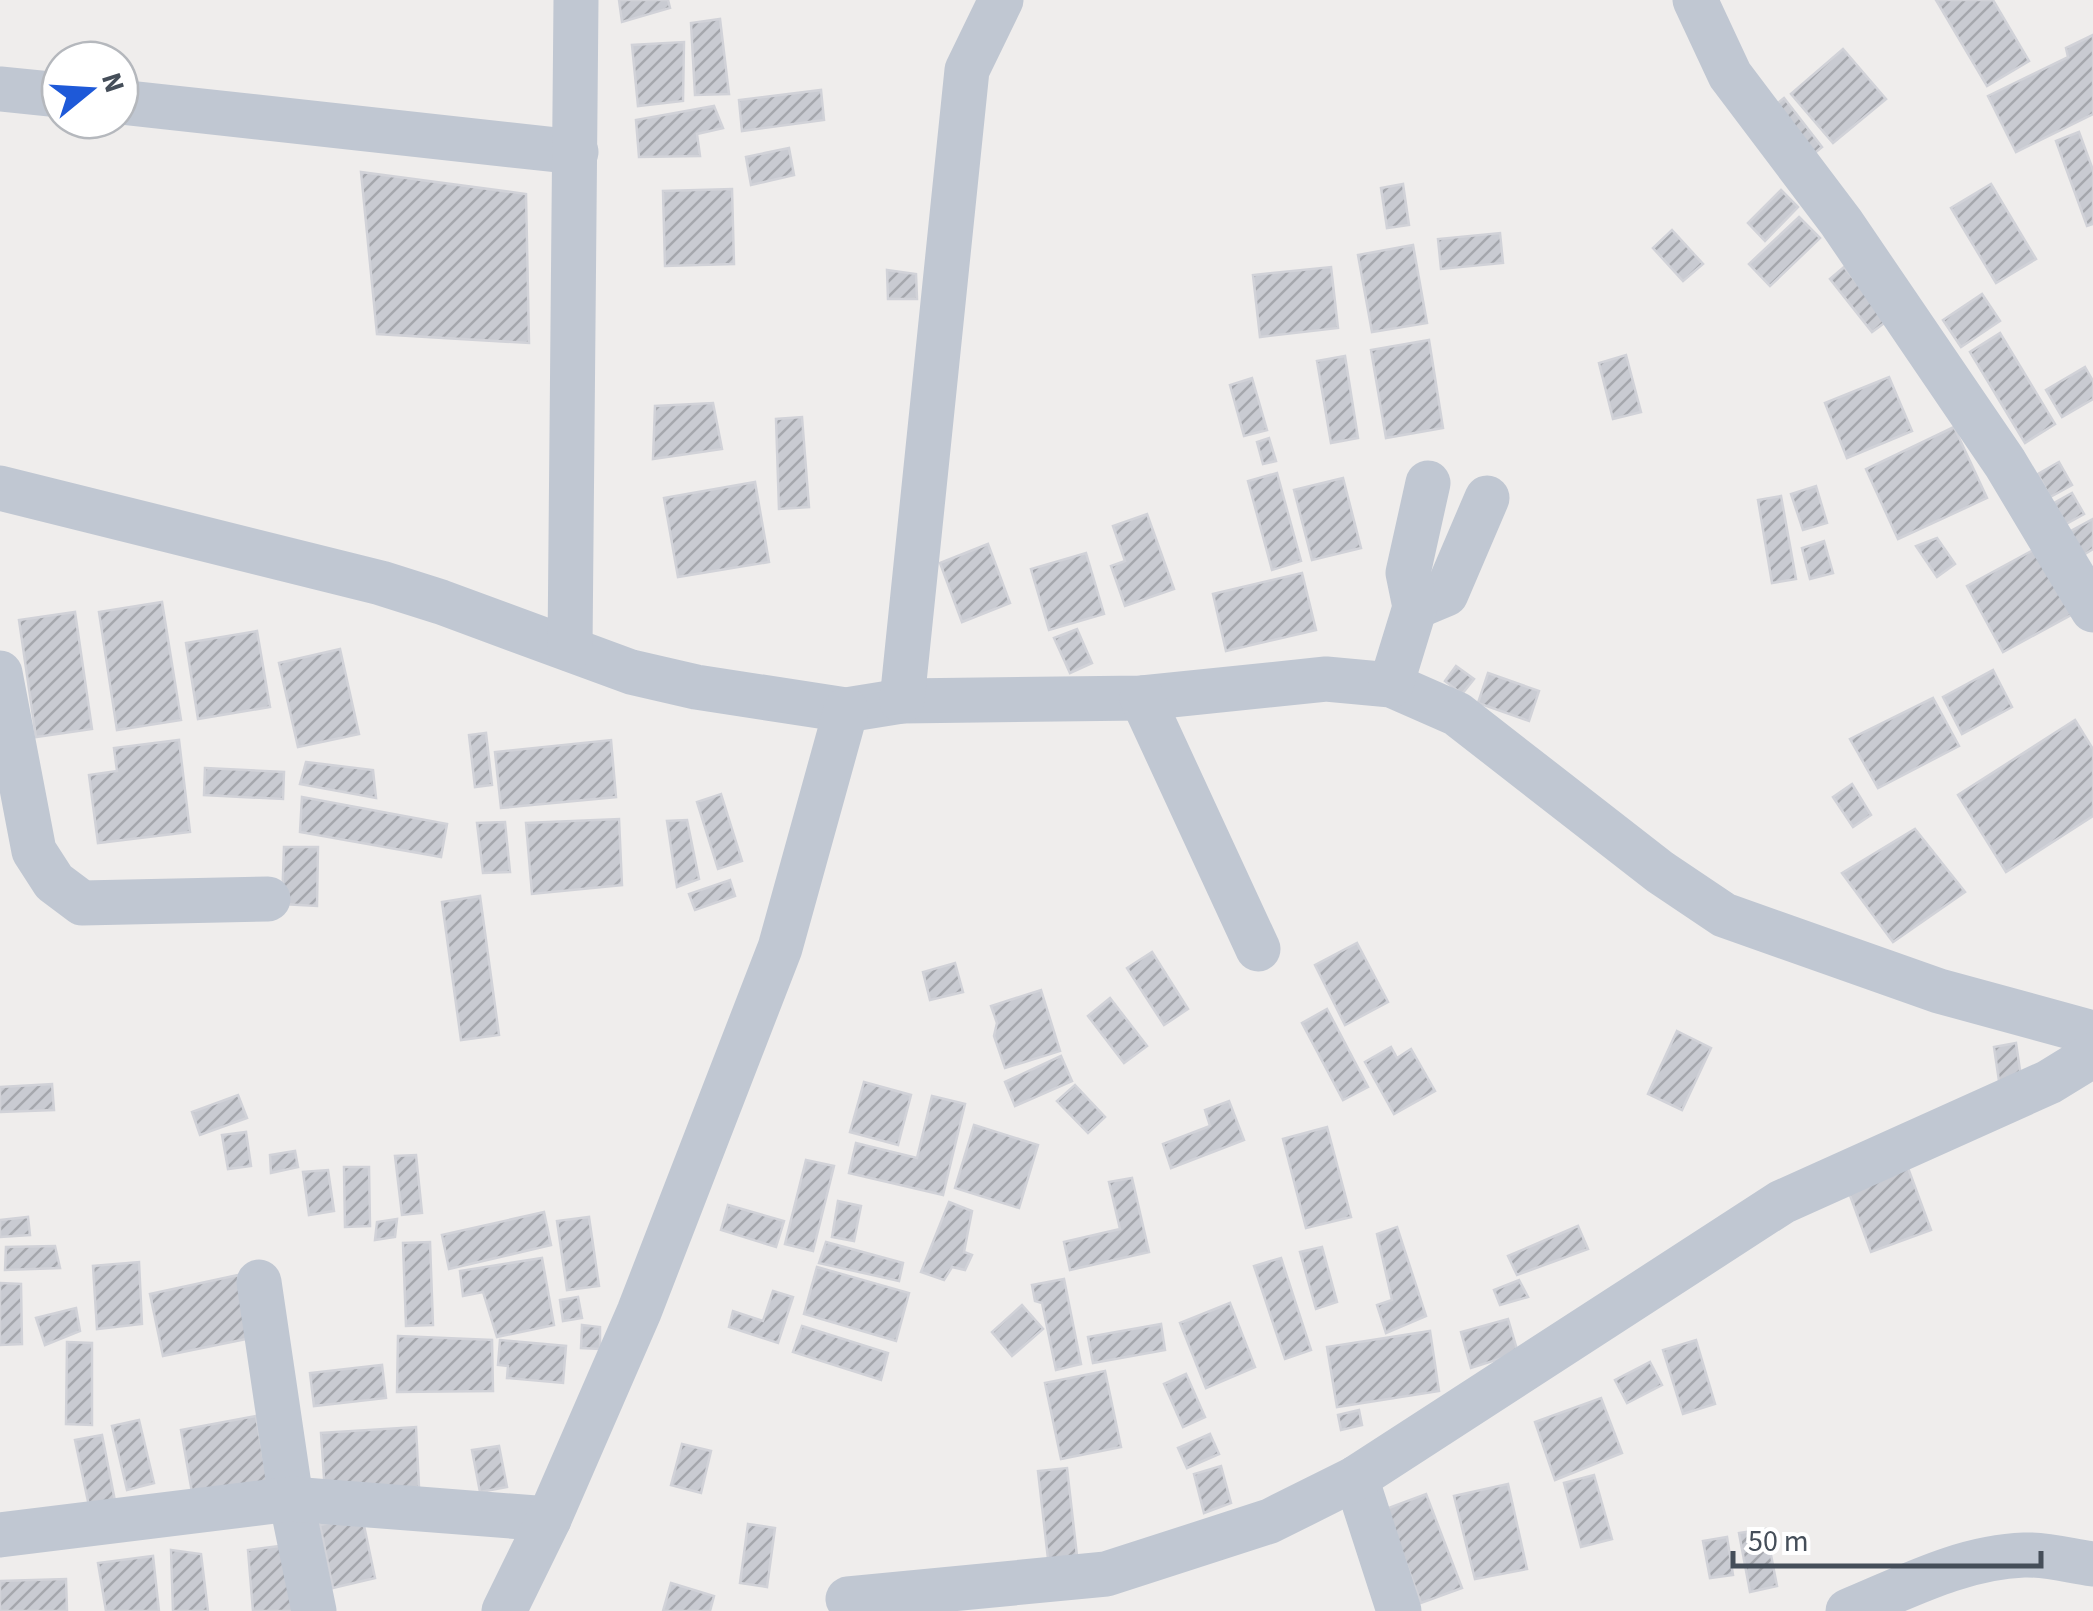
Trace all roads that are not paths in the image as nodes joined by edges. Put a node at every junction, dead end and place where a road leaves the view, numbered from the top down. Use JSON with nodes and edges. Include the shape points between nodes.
{"nodes":[{"id":1,"x":576,"y":0,"type":"edge"},
{"id":2,"x":1002,"y":0,"type":"edge"},
{"id":3,"x":1695,"y":0,"type":"edge"},
{"id":4,"x":0,"y":89,"type":"edge"},
{"id":5,"x":40,"y":94,"type":"edge"},
{"id":6,"x":140,"y":104,"type":"edge"},
{"id":7,"x":576,"y":152,"type":"junction"},
{"id":8,"x":1428,"y":482,"type":"dead end"},
{"id":9,"x":0,"y":488,"type":"edge"},
{"id":10,"x":1487,"y":498,"type":"dead end"},
{"id":11,"x":1415,"y":608,"type":"junction"},
{"id":12,"x":2093,"y":610,"type":"edge"},
{"id":13,"x":570,"y":649,"type":"junction"},
{"id":14,"x":0,"y":674,"type":"edge"},
{"id":15,"x":1391,"y":686,"type":"junction"},
{"id":16,"x":1142,"y":698,"type":"junction"},
{"id":17,"x":902,"y":700,"type":"junction"},
{"id":18,"x":846,"y":710,"type":"junction"},
{"id":19,"x":268,"y":900,"type":"dead end"},
{"id":20,"x":1258,"y":949,"type":"dead end"},
{"id":21,"x":2093,"y":1033,"type":"edge"},
{"id":22,"x":2093,"y":1056,"type":"edge"},
{"id":23,"x":258,"y":1282,"type":"dead end"},
{"id":24,"x":1356,"y":1478,"type":"junction"},
{"id":25,"x":290,"y":1499,"type":"junction"},
{"id":26,"x":549,"y":1519,"type":"junction"},
{"id":27,"x":0,"y":1535,"type":"edge"},
{"id":28,"x":2093,"y":1564,"type":"edge"},
{"id":29,"x":848,"y":1599,"type":"dead end"},
{"id":30,"x":314,"y":1611,"type":"edge"},
{"id":31,"x":504,"y":1611,"type":"edge"},
{"id":32,"x":1399,"y":1611,"type":"edge"},
{"id":33,"x":1848,"y":1611,"type":"edge"}],
"edges":[{"from":1,"to":7,"type":"street"},
{"from":2,"to":17,"type":"street","via":[[968,70]]},
{"from":3,"to":12,"type":"street","via":[[1730,75],[1842,222],[2005,462]]},
{"from":4,"to":5,"type":"street"},
{"from":6,"to":7,"type":"street"},
{"from":7,"to":13,"type":"street"},
{"from":8,"to":11,"type":"street","via":[[1408,573]]},
{"from":9,"to":13,"type":"street","via":[[380,583]]},
{"from":10,"to":11,"type":"street","via":[[1446,594]]},
{"from":11,"to":15,"type":"street"},
{"from":13,"to":18,"type":"street","via":[[664,680]]},
{"from":14,"to":19,"type":"street","via":[[34,852],[54,882],[82,903]]},
{"from":15,"to":16,"type":"street","via":[[1326,679]]},
{"from":15,"to":21,"type":"street","via":[[1457,714],[1724,914],[1939,990]]},
{"from":16,"to":17,"type":"street"},
{"from":16,"to":20,"type":"street"},
{"from":17,"to":18,"type":"street"},
{"from":18,"to":26,"type":"street","via":[[780,948],[640,1312]]},
{"from":22,"to":24,"type":"street","via":[[1782,1202]]},
{"from":23,"to":25,"type":"street"},
{"from":24,"to":29,"type":"street","via":[[1270,1520],[1106,1574]]},
{"from":24,"to":32,"type":"street"},
{"from":25,"to":26,"type":"street"},
{"from":25,"to":27,"type":"street"},
{"from":25,"to":30,"type":"street"},
{"from":26,"to":31,"type":"street"},
{"from":28,"to":33,"type":"street","via":[[2026,1555],[1981,1560]]}]}
